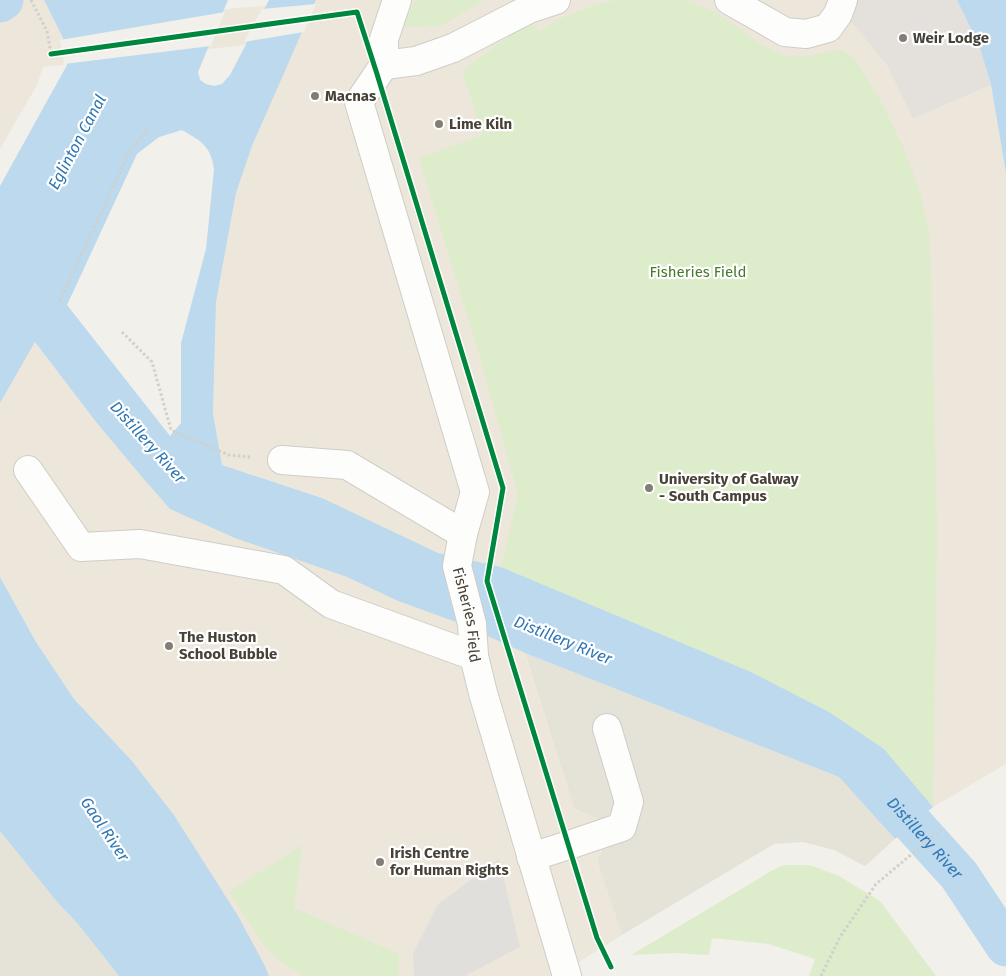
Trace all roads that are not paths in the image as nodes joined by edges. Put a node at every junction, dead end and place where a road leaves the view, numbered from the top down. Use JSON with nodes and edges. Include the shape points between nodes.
{"nodes":[{"id":1,"x":397,"y":0,"type":"edge"},
{"id":2,"x":556,"y":0,"type":"edge"},
{"id":3,"x":729,"y":0,"type":"edge"},
{"id":4,"x":843,"y":0,"type":"edge"},
{"id":5,"x":532,"y":5,"type":"edge"},
{"id":6,"x":384,"y":65,"type":"junction"},
{"id":7,"x":282,"y":460,"type":"dead end"},
{"id":8,"x":28,"y":470,"type":"dead end"},
{"id":9,"x":463,"y":534,"type":"junction"},
{"id":10,"x":474,"y":656,"type":"junction"},
{"id":11,"x":607,"y":728,"type":"dead end"},
{"id":12,"x":531,"y":857,"type":"junction"},
{"id":13,"x":567,"y":976,"type":"edge"}],
"edges":[{"from":1,"to":6,"type":"lane","via":[[384,39]]},
{"from":2,"to":5,"type":"lane"},
{"from":3,"to":4,"type":"lane","via":[[785,32],[806,34],[828,28]]},
{"from":5,"to":6,"type":"lane","via":[[453,48],[416,61]]},
{"from":6,"to":9,"type":"lane","name":"Fisheries Field","via":[[360,102],[474,492]]},
{"from":7,"to":9,"type":"lane","via":[[347,465]]},
{"from":8,"to":10,"type":"lane","via":[[81,547],[140,544],[284,570],[331,604]]},
{"from":9,"to":10,"type":"lane","name":"Fisheries Field","via":[[457,566],[472,624]]},
{"from":10,"to":12,"type":"lane","name":"Fisheries Field"},
{"from":11,"to":12,"type":"lane","via":[[629,802],[622,827]]},
{"from":12,"to":13,"type":"lane","name":"Fisheries Field"}]}
